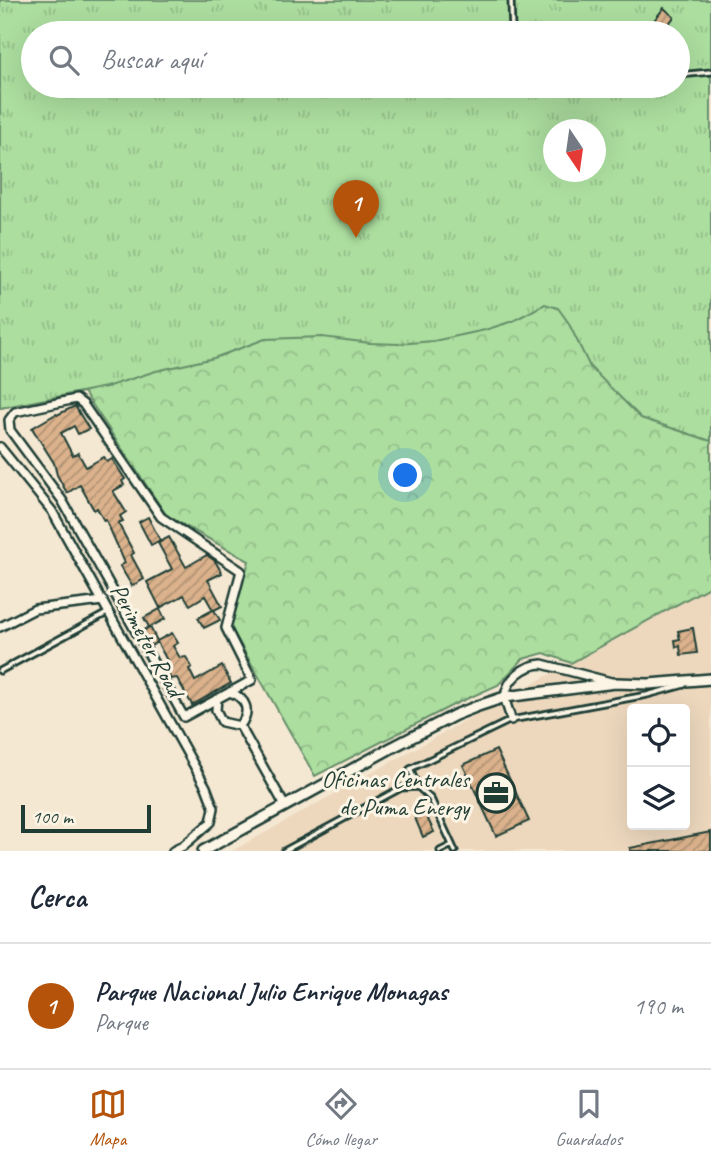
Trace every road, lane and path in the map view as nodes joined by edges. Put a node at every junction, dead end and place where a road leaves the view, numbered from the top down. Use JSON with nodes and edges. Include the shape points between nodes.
{"nodes":[{"id":1,"x":511,"y":0,"type":"edge"},
{"id":2,"x":512,"y":21,"type":"edge"},
{"id":3,"x":711,"y":72,"type":"edge"},
{"id":4,"x":690,"y":74,"type":"edge"},
{"id":5,"x":0,"y":447,"type":"edge"},
{"id":6,"x":103,"y":601,"type":"junction"},
{"id":7,"x":110,"y":612,"type":"junction"},
{"id":8,"x":0,"y":627,"type":"edge"},
{"id":9,"x":0,"y":671,"type":"edge"},
{"id":10,"x":711,"y":679,"type":"edge"},
{"id":11,"x":696,"y":682,"type":"junction"},
{"id":12,"x":615,"y":683,"type":"junction"},
{"id":13,"x":230,"y":692,"type":"junction"},
{"id":14,"x":505,"y":697,"type":"junction"},
{"id":15,"x":217,"y":699,"type":"junction"},
{"id":16,"x":512,"y":720,"type":"junction"},
{"id":17,"x":240,"y":726,"type":"junction"},
{"id":18,"x":418,"y":787,"type":"junction"},
{"id":19,"x":285,"y":806,"type":"junction"},
{"id":20,"x":452,"y":845,"type":"junction"},
{"id":21,"x":173,"y":851,"type":"edge"},
{"id":22,"x":203,"y":851,"type":"edge"},
{"id":23,"x":284,"y":851,"type":"edge"},
{"id":24,"x":440,"y":851,"type":"edge"},
{"id":25,"x":455,"y":851,"type":"edge"}],
"edges":[{"from":1,"to":2,"type":"lane"},
{"from":3,"to":4,"type":"lane"},
{"from":5,"to":6,"type":"street","name":"Perimeter Road","via":[[52,511]]},
{"from":6,"to":7,"type":"street","name":"Perimeter Road"},
{"from":6,"to":8,"type":"street","via":[[35,610]]},
{"from":7,"to":9,"type":"lane"},
{"from":7,"to":21,"type":"street","name":"Perimeter Road","via":[[214,808],[211,822]]},
{"from":10,"to":11,"type":"street"},
{"from":11,"to":12,"type":"street"},
{"from":11,"to":16,"type":"lane"},
{"from":12,"to":14,"type":"street"},
{"from":12,"to":14,"type":"street","via":[[534,665],[513,678]]},
{"from":13,"to":15,"type":"street"},
{"from":13,"to":15,"type":"street","via":[[252,680],[226,628],[242,570],[161,517],[81,401],[15,412],[10,429],[62,500],[184,717]]},
{"from":13,"to":17,"type":"street","via":[[246,705]]},
{"from":14,"to":16,"type":"street"},
{"from":14,"to":19,"type":"street","via":[[455,715]]},
{"from":15,"to":17,"type":"street","via":[[222,722]]},
{"from":16,"to":18,"type":"lane","via":[[410,769]]},
{"from":17,"to":19,"type":"street"},
{"from":18,"to":20,"type":"lane","via":[[431,799]]},
{"from":18,"to":23,"type":"lane","via":[[401,788]]},
{"from":19,"to":22,"type":"street"},
{"from":20,"to":24,"type":"lane"},
{"from":20,"to":25,"type":"lane"}]}
